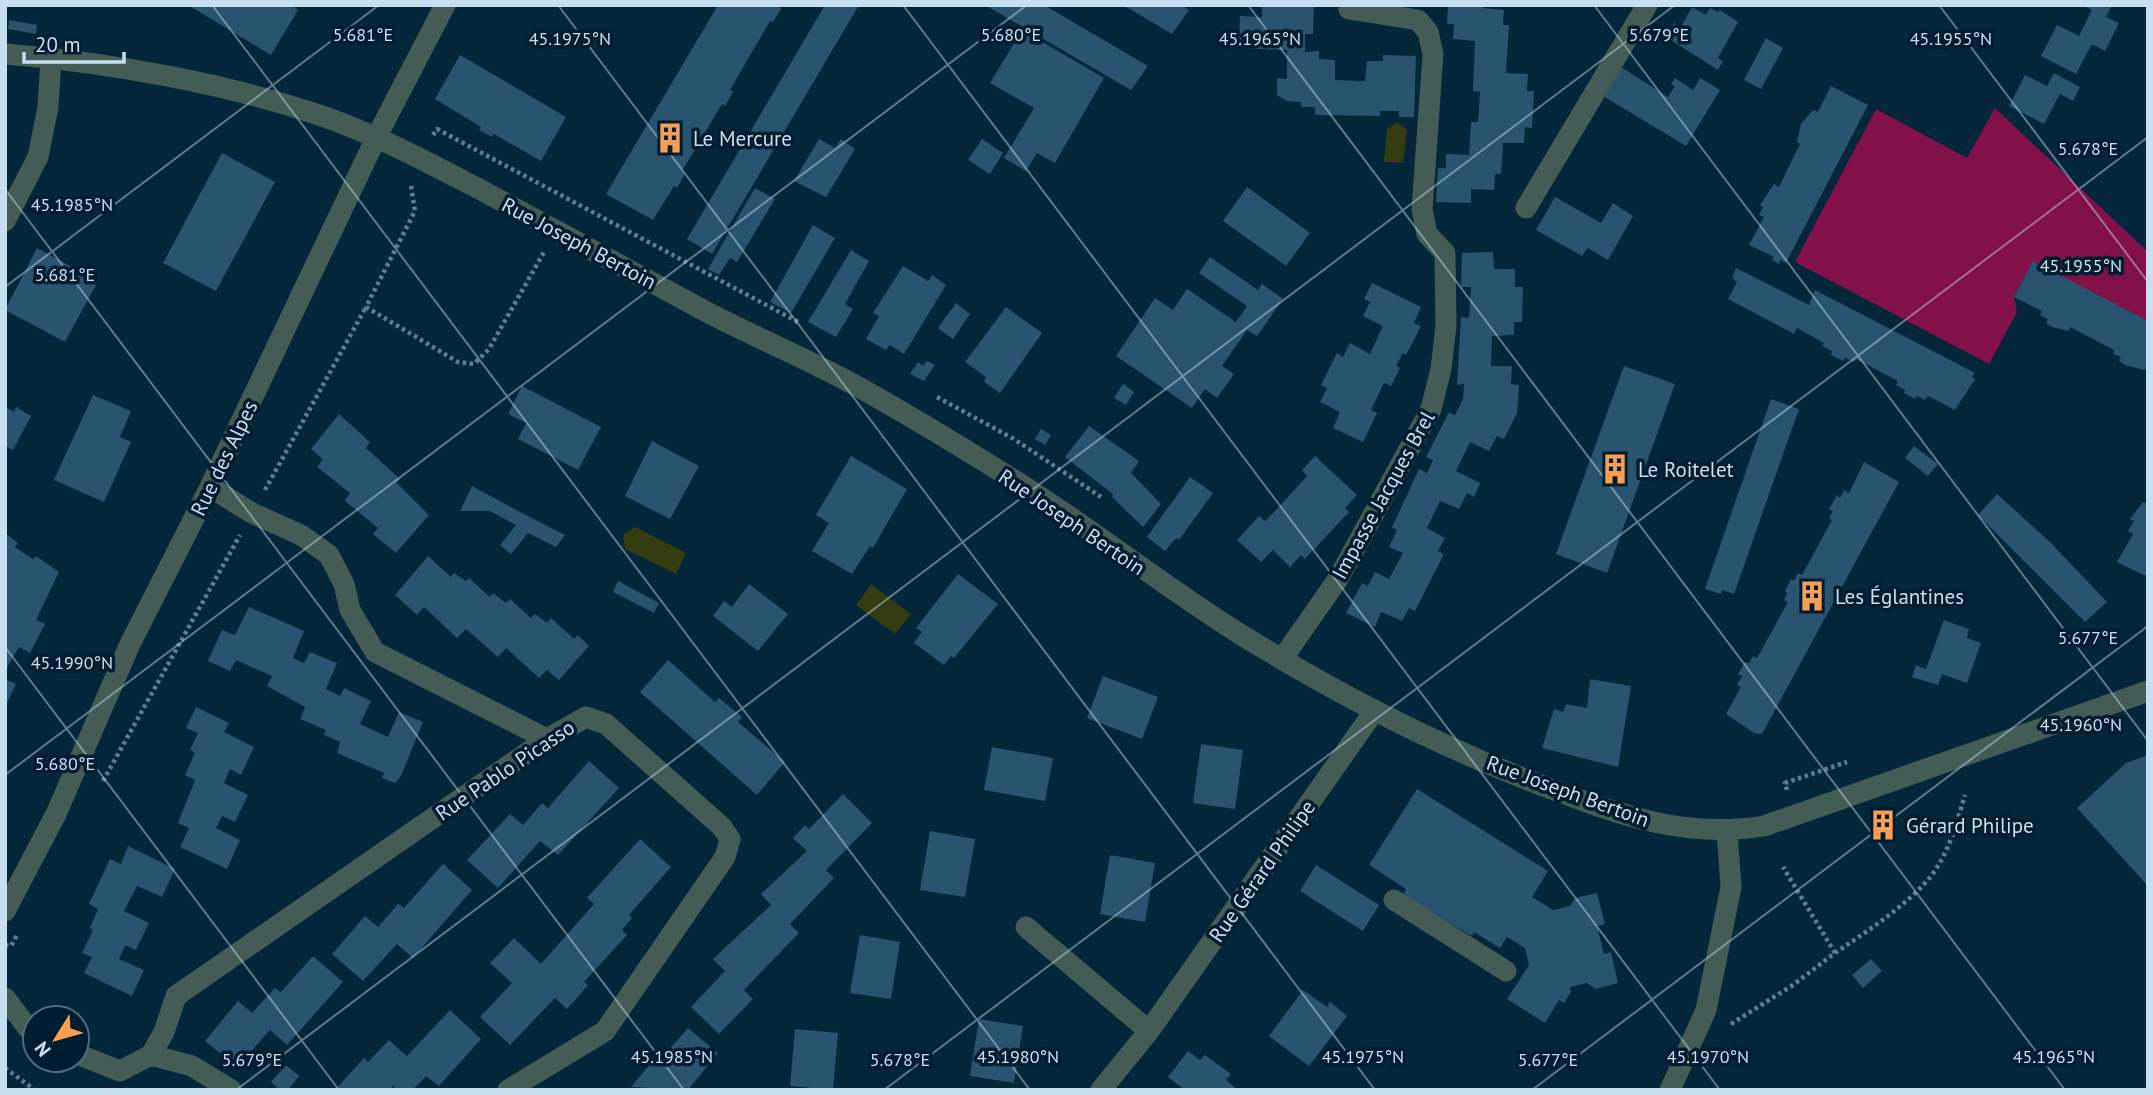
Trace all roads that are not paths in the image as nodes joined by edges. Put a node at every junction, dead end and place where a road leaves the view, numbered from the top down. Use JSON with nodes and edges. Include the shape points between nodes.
{"nodes":[{"id":1,"x":446,"y":5,"type":"edge"},
{"id":2,"x":1647,"y":5,"type":"edge"},
{"id":3,"x":1349,"y":9,"type":"dead end"},
{"id":4,"x":5,"y":54,"type":"edge"},
{"id":5,"x":51,"y":58,"type":"junction"},
{"id":6,"x":376,"y":138,"type":"junction"},
{"id":7,"x":1526,"y":208,"type":"dead end"},
{"id":8,"x":5,"y":221,"type":"edge"},
{"id":9,"x":210,"y":488,"type":"junction"},
{"id":10,"x":1282,"y":659,"type":"junction"},
{"id":11,"x":2148,"y":691,"type":"edge"},
{"id":12,"x":1375,"y":710,"type":"junction"},
{"id":13,"x":547,"y":739,"type":"junction"},
{"id":14,"x":1727,"y":832,"type":"junction"},
{"id":15,"x":1394,"y":900,"type":"dead end"},
{"id":16,"x":5,"y":911,"type":"edge"},
{"id":17,"x":1026,"y":927,"type":"dead end"},
{"id":18,"x":1506,"y":971,"type":"dead end"},
{"id":19,"x":5,"y":998,"type":"edge"},
{"id":20,"x":21,"y":1019,"type":"edge"},
{"id":21,"x":1149,"y":1031,"type":"junction"},
{"id":22,"x":151,"y":1055,"type":"junction"},
{"id":23,"x":91,"y":1060,"type":"edge"},
{"id":24,"x":231,"y":1090,"type":"edge"},
{"id":25,"x":508,"y":1090,"type":"edge"},
{"id":26,"x":1101,"y":1090,"type":"edge"},
{"id":27,"x":1670,"y":1090,"type":"edge"}],
"edges":[{"from":1,"to":6,"type":"street","name":"Rue des Alpes"},
{"from":2,"to":7,"type":"street"},
{"from":3,"to":10,"type":"street","name":"Impasse Jacques Brel","via":[[1418,20],[1428,32],[1433,54],[1422,209],[1427,234],[1445,253],[1447,326],[1431,409],[1338,579]]},
{"from":4,"to":5,"type":"street","name":"Rue Joseph Bertoin"},
{"from":5,"to":6,"type":"street","name":"Rue Joseph Bertoin","via":[[197,83],[319,115]]},
{"from":5,"to":8,"type":"street","via":[[38,157]]},
{"from":6,"to":9,"type":"street","name":"Rue des Alpes"},
{"from":6,"to":10,"type":"street","name":"Rue Joseph Bertoin","via":[[866,391],[1025,487],[1156,580]]},
{"from":9,"to":13,"type":"street","via":[[301,535],[329,555],[344,584],[350,610],[375,652]]},
{"from":9,"to":16,"type":"street","name":"Rue des Alpes","via":[[130,644],[56,814]]},
{"from":10,"to":12,"type":"street","name":"Rue Joseph Bertoin"},
{"from":11,"to":14,"type":"street","name":"Rue Joseph Bertoin","via":[[1764,826]]},
{"from":12,"to":14,"type":"street","name":"Rue Joseph Bertoin","via":[[1569,796],[1676,827]]},
{"from":12,"to":21,"type":"street","name":"Rue Gérard Philipe"},
{"from":13,"to":22,"type":"street","name":"Rue Pablo Picasso","via":[[176,996]]},
{"from":13,"to":25,"type":"street","name":"Rue Pablo Picasso","via":[[586,717],[606,724],[730,839],[725,857],[605,1031]]},
{"from":14,"to":27,"type":"street","via":[[1731,887],[1706,1010]]},
{"from":15,"to":18,"type":"street"},
{"from":17,"to":21,"type":"street"},
{"from":19,"to":20,"type":"street"},
{"from":21,"to":26,"type":"street","name":"Rue Gérard Philipe"},
{"from":22,"to":23,"type":"street","via":[[120,1071]]},
{"from":22,"to":24,"type":"street","via":[[192,1066]]}]}
